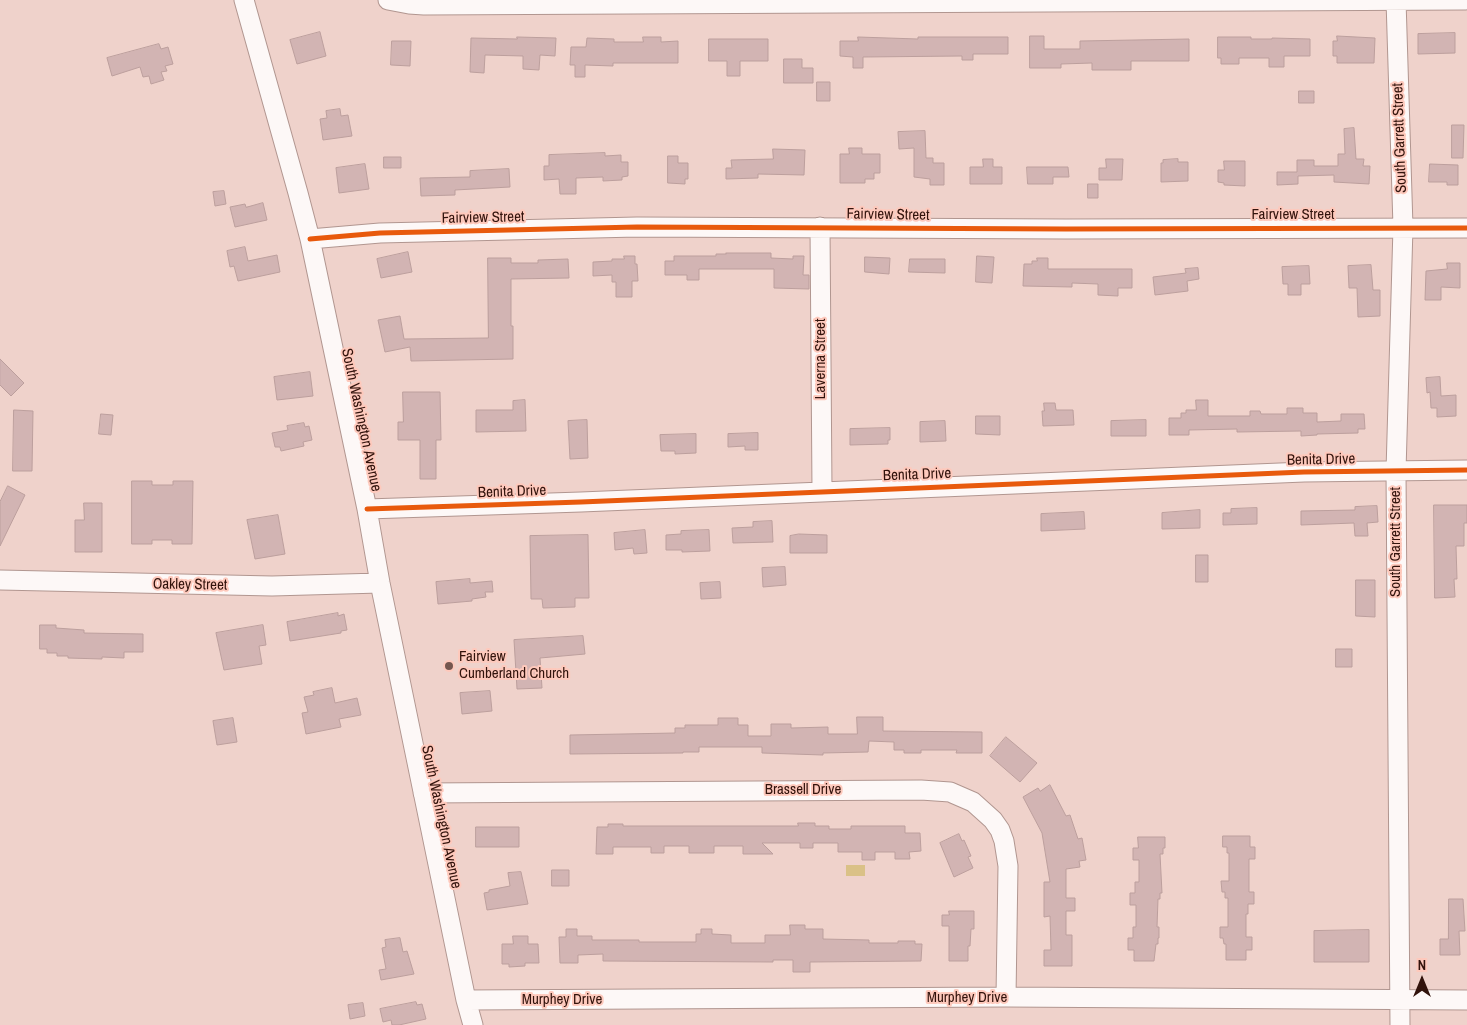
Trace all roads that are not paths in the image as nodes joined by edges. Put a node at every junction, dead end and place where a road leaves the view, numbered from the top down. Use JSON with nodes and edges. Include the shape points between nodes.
{"nodes":[{"id":1,"x":244,"y":0,"type":"edge"},
{"id":2,"x":388,"y":0,"type":"edge"},
{"id":3,"x":1396,"y":0,"type":"edge"},
{"id":4,"x":1465,"y":0,"type":"edge"},
{"id":5,"x":820,"y":227,"type":"junction"},
{"id":6,"x":1403,"y":227,"type":"junction"},
{"id":7,"x":1467,"y":228,"type":"edge"},
{"id":8,"x":310,"y":239,"type":"junction"},
{"id":9,"x":1467,"y":470,"type":"edge"},
{"id":10,"x":1396,"y":471,"type":"junction"},
{"id":11,"x":822,"y":491,"type":"junction"},
{"id":12,"x":367,"y":509,"type":"junction"},
{"id":13,"x":0,"y":580,"type":"edge"},
{"id":14,"x":380,"y":583,"type":"junction"},
{"id":15,"x":423,"y":793,"type":"junction"},
{"id":16,"x":1006,"y":997,"type":"junction"},
{"id":17,"x":466,"y":1000,"type":"junction"},
{"id":18,"x":1400,"y":1000,"type":"junction"},
{"id":19,"x":1467,"y":1000,"type":"edge"},
{"id":20,"x":473,"y":1025,"type":"edge"},
{"id":21,"x":1400,"y":1025,"type":"edge"}],
"edges":[{"from":1,"to":8,"type":"street","name":"South Washington Avenue"},
{"from":2,"to":3,"type":"street","via":[[424,5]]},
{"from":3,"to":4,"type":"street"},
{"from":3,"to":6,"type":"street","name":"South Garrett Street"},
{"from":5,"to":6,"type":"street","name":"Fairview Street"},
{"from":5,"to":8,"type":"street","name":"Fairview Street","via":[[442,231]]},
{"from":5,"to":11,"type":"street","name":"Laverna Street"},
{"from":6,"to":7,"type":"street","name":"Fairview Street"},
{"from":6,"to":10,"type":"street","name":"South Garrett Street"},
{"from":8,"to":12,"type":"street","name":"South Washington Avenue"},
{"from":9,"to":10,"type":"street","name":"Benita Drive"},
{"from":10,"to":11,"type":"street","name":"Benita Drive"},
{"from":10,"to":18,"type":"street","name":"South Garrett Street"},
{"from":11,"to":12,"type":"street","name":"Benita Drive"},
{"from":12,"to":14,"type":"street","name":"South Washington Avenue"},
{"from":13,"to":14,"type":"street","name":"Oakley Street","via":[[272,586]]},
{"from":14,"to":15,"type":"street","name":"South Washington Avenue"},
{"from":15,"to":16,"type":"street","name":"Brassell Drive","via":[[921,790],[956,794],[984,811],[997,825],[1004,840],[1008,866]]},
{"from":15,"to":17,"type":"street","name":"South Washington Avenue"},
{"from":16,"to":17,"type":"street","name":"Murphey Drive"},
{"from":16,"to":18,"type":"street","name":"Murphey Drive"},
{"from":17,"to":20,"type":"street","name":"South Washington Avenue"},
{"from":18,"to":19,"type":"street","name":"Murphey Drive"},
{"from":18,"to":21,"type":"street","name":"South Garrett Street"}]}
